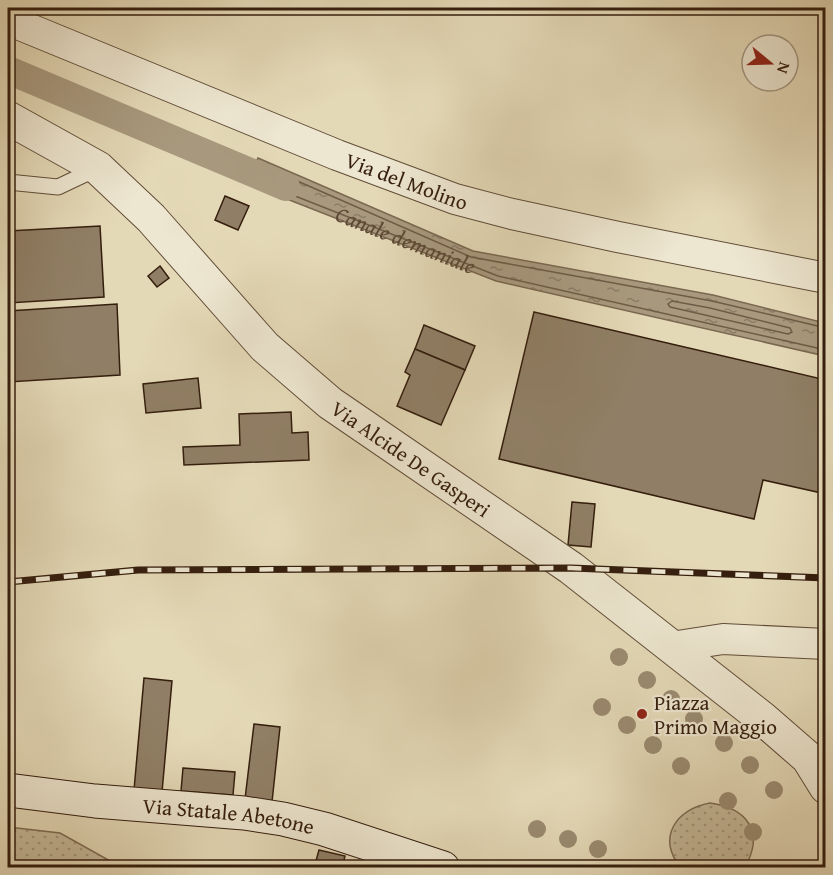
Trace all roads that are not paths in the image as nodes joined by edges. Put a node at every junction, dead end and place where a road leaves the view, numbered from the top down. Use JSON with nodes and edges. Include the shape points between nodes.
{"nodes":[{"id":1,"x":8,"y":20,"type":"edge"},
{"id":2,"x":8,"y":118,"type":"edge"},
{"id":3,"x":98,"y":168,"type":"junction"},
{"id":4,"x":8,"y":182,"type":"edge"},
{"id":5,"x":825,"y":278,"type":"edge"},
{"id":6,"x":825,"y":644,"type":"edge"},
{"id":7,"x":671,"y":647,"type":"junction"},
{"id":8,"x":825,"y":788,"type":"edge"},
{"id":9,"x":8,"y":790,"type":"edge"},
{"id":10,"x":444,"y":867,"type":"edge"}],
"edges":[{"from":1,"to":5,"type":"street","name":"Via del Molino","via":[[337,155],[455,199],[618,237]]},
{"from":2,"to":3,"type":"street","name":"Via Alcide De Gasperi"},
{"from":3,"to":4,"type":"lane","via":[[58,187]]},
{"from":3,"to":7,"type":"street","name":"Via Alcide De Gasperi","via":[[151,218],[265,347],[330,403],[571,568]]},
{"from":6,"to":7,"type":"street","via":[[723,639]]},
{"from":7,"to":8,"type":"street","name":"Via Alcide De Gasperi","via":[[808,758]]},
{"from":9,"to":10,"type":"street","name":"Via Statale Abetone","via":[[284,819]]}]}
